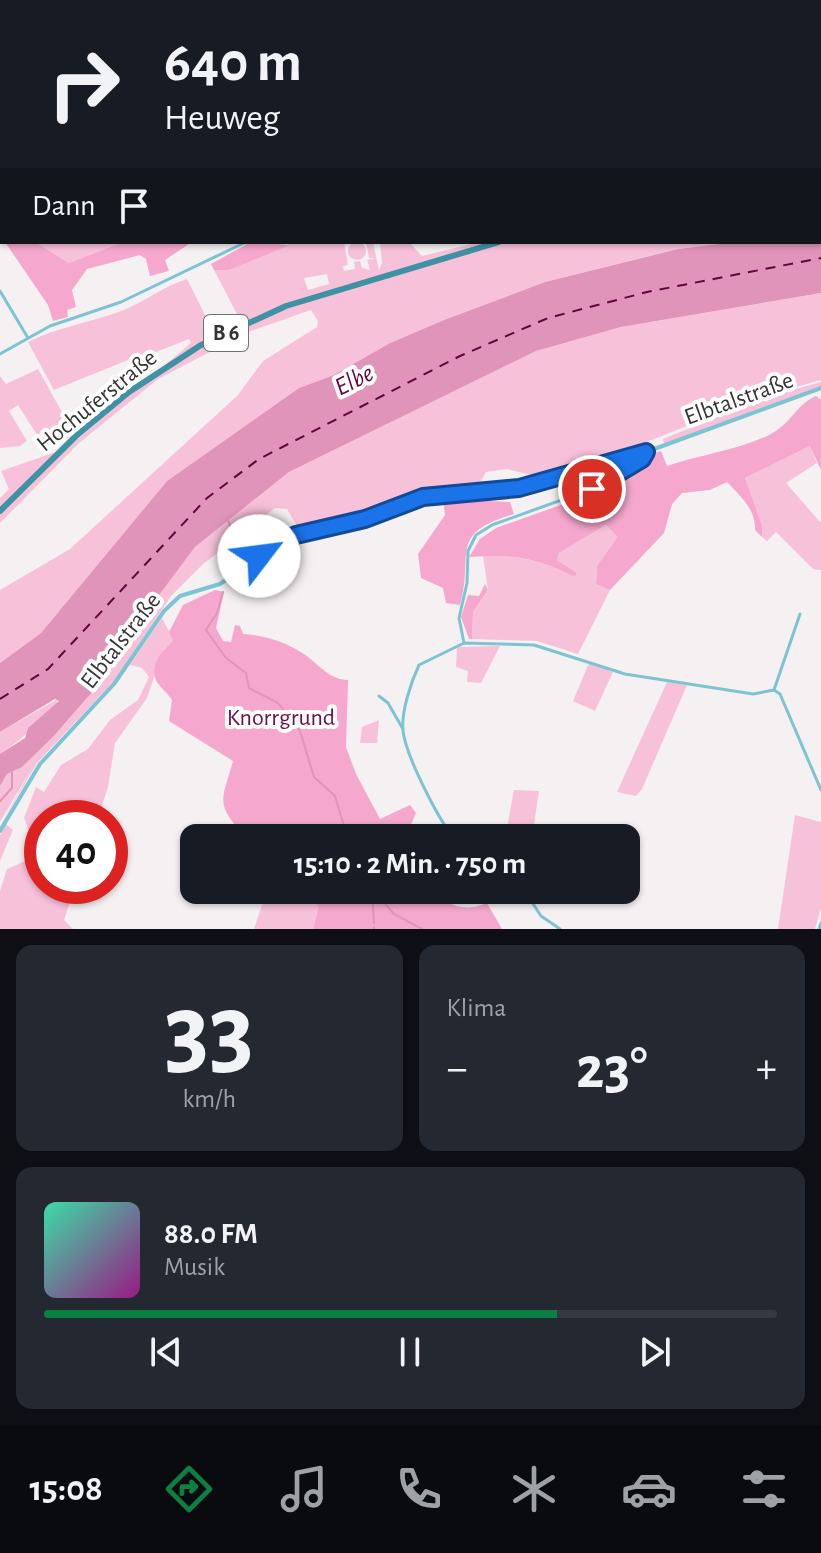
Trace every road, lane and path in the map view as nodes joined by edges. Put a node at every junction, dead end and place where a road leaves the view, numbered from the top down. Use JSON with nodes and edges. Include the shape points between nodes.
{"nodes":[{"id":1,"x":242,"y":244,"type":"edge"},
{"id":2,"x":492,"y":244,"type":"edge"},
{"id":3,"x":0,"y":291,"type":"edge"},
{"id":4,"x":28,"y":338,"type":"junction"},
{"id":5,"x":0,"y":354,"type":"edge"},
{"id":6,"x":821,"y":388,"type":"edge"},
{"id":7,"x":646,"y":452,"type":"junction"},
{"id":8,"x":0,"y":511,"type":"edge"},
{"id":9,"x":800,"y":614,"type":"dead end"},
{"id":10,"x":464,"y":643,"type":"junction"},
{"id":11,"x":774,"y":690,"type":"junction"},
{"id":12,"x":379,"y":696,"type":"dead end"},
{"id":13,"x":403,"y":729,"type":"junction"},
{"id":14,"x":821,"y":790,"type":"edge"},
{"id":15,"x":445,"y":824,"type":"edge"},
{"id":16,"x":0,"y":830,"type":"edge"},
{"id":17,"x":533,"y":904,"type":"edge"},
{"id":18,"x":821,"y":923,"type":"edge"},
{"id":19,"x":560,"y":929,"type":"edge"},
{"id":20,"x":819,"y":929,"type":"edge"}],
"edges":[{"from":1,"to":4,"type":"street","via":[[121,302]]},
{"from":2,"to":8,"type":"main road","name":"Hochuferstraße","number":"B 6","via":[[286,306],[201,345],[129,392]]},
{"from":3,"to":4,"type":"street"},
{"from":4,"to":5,"type":"street"},
{"from":6,"to":7,"type":"street","name":"Elbtalstraße"},
{"from":7,"to":10,"type":"street","via":[[592,489],[476,535],[468,551],[459,618]]},
{"from":7,"to":16,"type":"street","name":"Elbtalstraße","via":[[519,488],[427,496],[365,519],[301,534],[220,584],[180,596],[110,689],[40,764]]},
{"from":9,"to":11,"type":"street"},
{"from":10,"to":11,"type":"street","via":[[534,645],[625,674],[753,694]]},
{"from":10,"to":13,"type":"street","via":[[419,665]]},
{"from":11,"to":14,"type":"street"},
{"from":12,"to":13,"type":"street"},
{"from":13,"to":15,"type":"street"},
{"from":17,"to":19,"type":"street"},
{"from":18,"to":20,"type":"street"}]}
